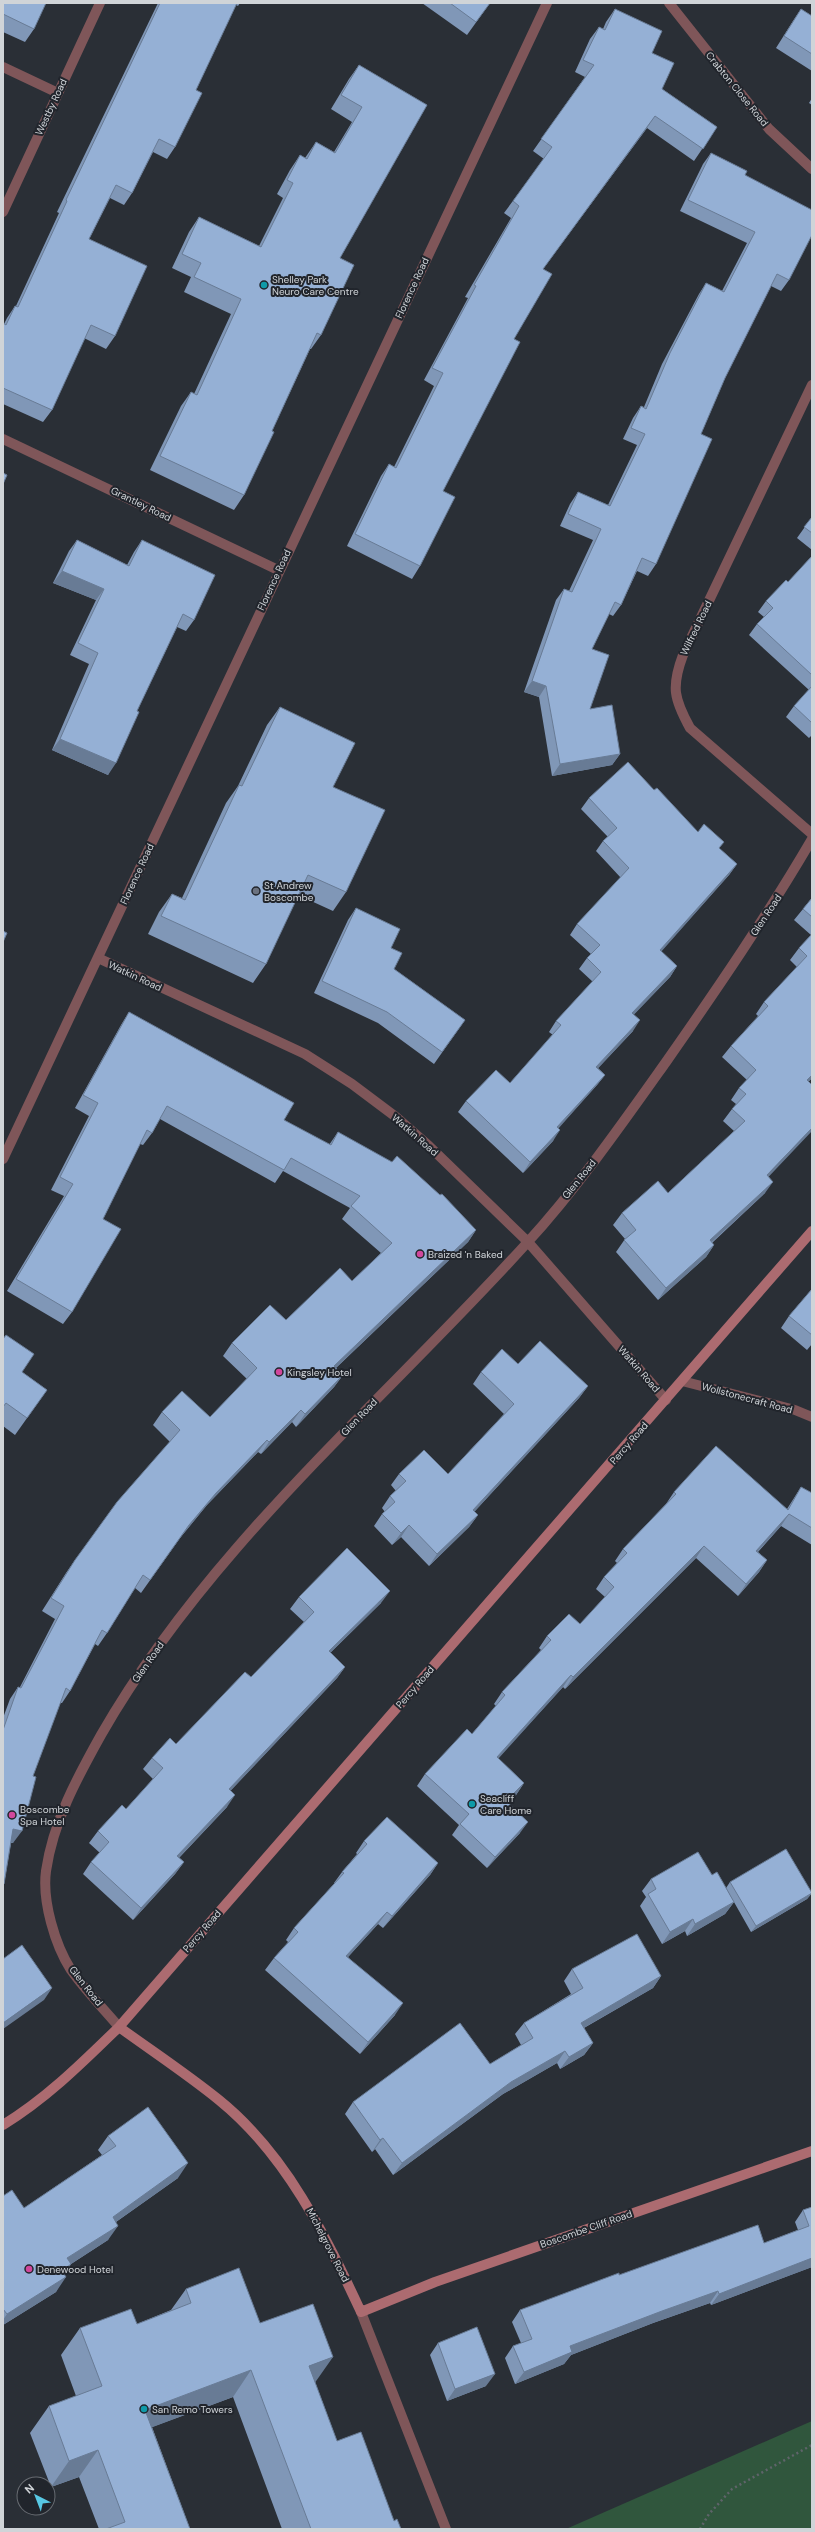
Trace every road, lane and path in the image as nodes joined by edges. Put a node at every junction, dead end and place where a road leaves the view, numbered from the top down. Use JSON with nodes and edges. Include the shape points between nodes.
{"nodes":[{"id":1,"x":100,"y":3,"type":"edge"},
{"id":2,"x":547,"y":3,"type":"edge"},
{"id":3,"x":668,"y":3,"type":"edge"},
{"id":4,"x":3,"y":67,"type":"edge"},
{"id":5,"x":58,"y":93,"type":"junction"},
{"id":6,"x":812,"y":169,"type":"edge"},
{"id":7,"x":3,"y":212,"type":"edge"},
{"id":8,"x":812,"y":385,"type":"edge"},
{"id":9,"x":3,"y":438,"type":"edge"},
{"id":10,"x":278,"y":570,"type":"junction"},
{"id":11,"x":812,"y":834,"type":"edge"},
{"id":12,"x":812,"y":839,"type":"edge"},
{"id":13,"x":98,"y":958,"type":"junction"},
{"id":14,"x":3,"y":1159,"type":"edge"},
{"id":15,"x":812,"y":1231,"type":"edge"},
{"id":16,"x":528,"y":1242,"type":"junction"},
{"id":17,"x":682,"y":1381,"type":"junction"},
{"id":18,"x":666,"y":1400,"type":"junction"},
{"id":19,"x":812,"y":1417,"type":"edge"},
{"id":20,"x":119,"y":2027,"type":"junction"},
{"id":21,"x":3,"y":2126,"type":"edge"},
{"id":22,"x":812,"y":2151,"type":"edge"},
{"id":23,"x":361,"y":2312,"type":"junction"},
{"id":24,"x":812,"y":2445,"type":"edge"},
{"id":25,"x":446,"y":2529,"type":"edge"},
{"id":26,"x":700,"y":2529,"type":"edge"}],
"edges":[{"from":1,"to":5,"type":"street","name":"Westby Road"},
{"from":2,"to":10,"type":"street","name":"Florence Road"},
{"from":3,"to":6,"type":"street","name":"Crabton Close Road","via":[[769,129]]},
{"from":4,"to":5,"type":"street"},
{"from":5,"to":7,"type":"street","name":"Westby Road"},
{"from":8,"to":11,"type":"street","name":"Wilfred Road","via":[[675,676],[677,705],[690,728]]},
{"from":9,"to":10,"type":"street","name":"Grantley Road"},
{"from":10,"to":13,"type":"street","name":"Florence Road"},
{"from":12,"to":16,"type":"street","name":"Glen Road","via":[[780,893],[627,1117]]},
{"from":13,"to":14,"type":"street","name":"Florence Road"},
{"from":13,"to":16,"type":"street","name":"Watkin Road","via":[[305,1054],[352,1084],[429,1146]]},
{"from":15,"to":17,"type":"street","name":"Percy Road"},
{"from":16,"to":18,"type":"street","name":"Watkin Road"},
{"from":16,"to":20,"type":"street","name":"Glen Road","via":[[282,1496],[175,1624],[118,1706],[71,1788],[52,1844],[45,1875],[49,1917],[70,1968]]},
{"from":17,"to":18,"type":"street","name":"Percy Road"},
{"from":17,"to":19,"type":"street","name":"Wollstonecraft Road","via":[[795,1410]]},
{"from":18,"to":20,"type":"street","name":"Percy Road"},
{"from":20,"to":21,"type":"street","name":"Percy Road","via":[[64,2080]]},
{"from":20,"to":23,"type":"street","name":"Michelgrove Road","via":[[220,2100],[258,2139],[300,2192],[333,2250]]},
{"from":22,"to":23,"type":"street","name":"Boscombe Cliff Road","via":[[435,2282]]},
{"from":23,"to":25,"type":"street","name":"Michelgrove Road"},
{"from":24,"to":26,"type":"path","via":[[732,2489],[708,2514]]}]}
